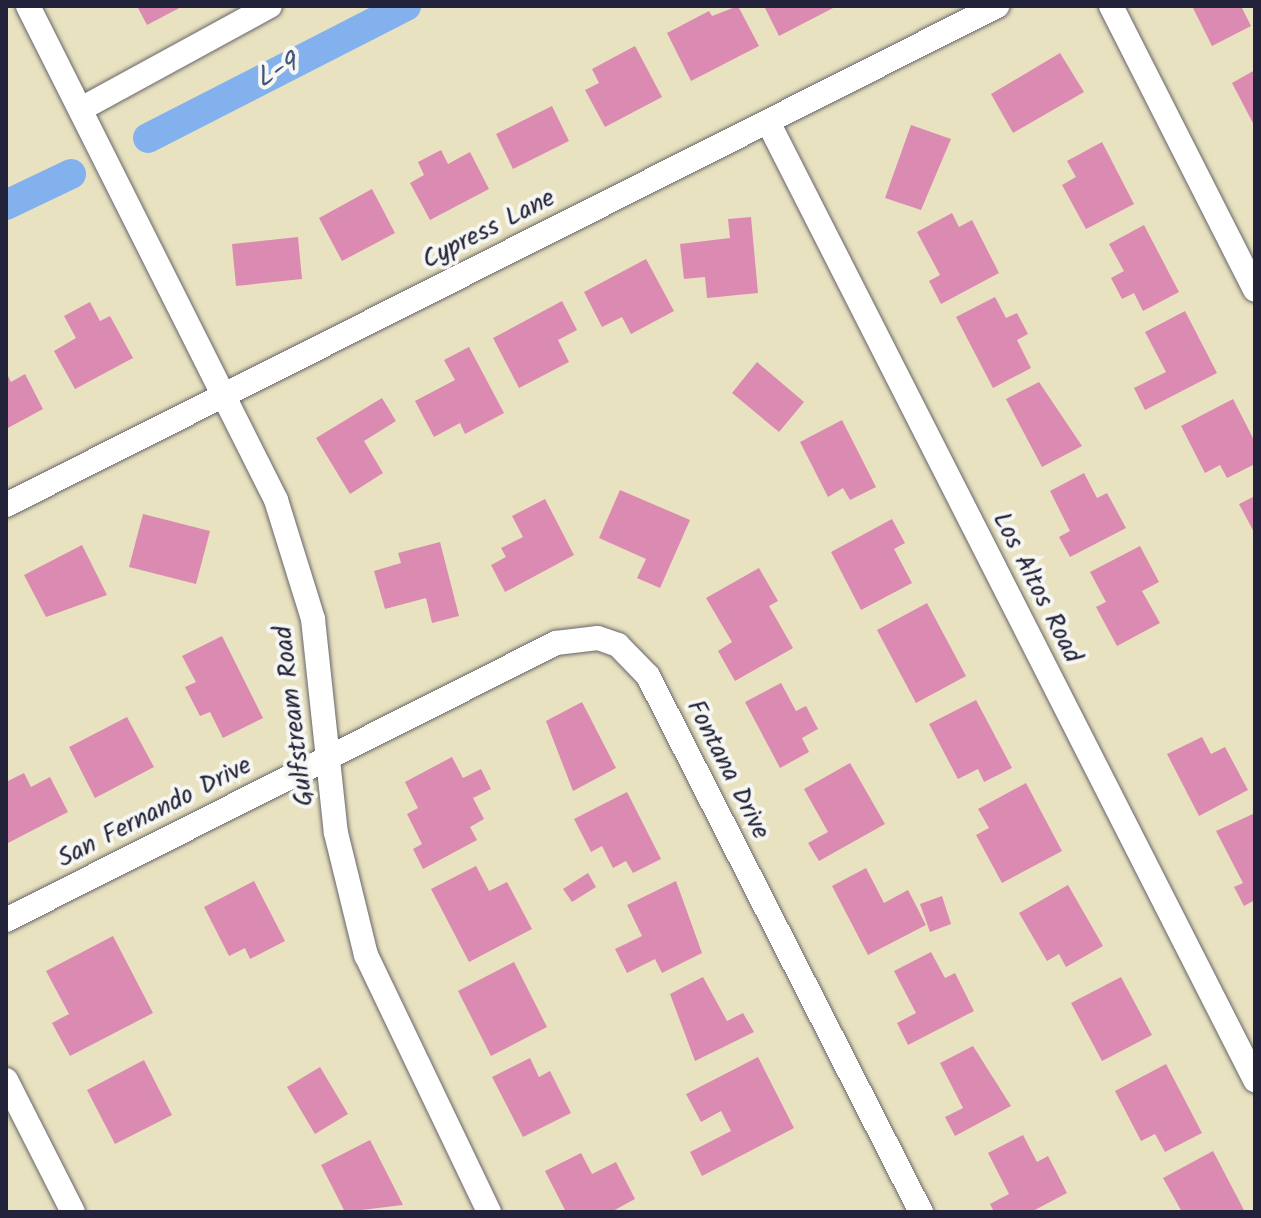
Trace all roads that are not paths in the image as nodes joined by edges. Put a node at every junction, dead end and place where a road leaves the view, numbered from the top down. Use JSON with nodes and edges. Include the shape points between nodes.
{"nodes":[{"id":1,"x":28,"y":6,"type":"edge"},
{"id":2,"x":270,"y":6,"type":"edge"},
{"id":3,"x":997,"y":6,"type":"edge"},
{"id":4,"x":1111,"y":6,"type":"edge"},
{"id":5,"x":81,"y":109,"type":"junction"},
{"id":6,"x":768,"y":122,"type":"junction"},
{"id":7,"x":1255,"y":290,"type":"edge"},
{"id":8,"x":224,"y":395,"type":"junction"},
{"id":9,"x":6,"y":505,"type":"edge"},
{"id":10,"x":329,"y":757,"type":"junction"},
{"id":11,"x":6,"y":920,"type":"edge"},
{"id":12,"x":6,"y":1080,"type":"edge"},
{"id":13,"x":1255,"y":1080,"type":"edge"},
{"id":14,"x":73,"y":1212,"type":"edge"},
{"id":15,"x":489,"y":1212,"type":"edge"},
{"id":16,"x":921,"y":1212,"type":"edge"}],
"edges":[{"from":1,"to":5,"type":"street","name":"Gulfstream Road"},
{"from":2,"to":5,"type":"street"},
{"from":3,"to":6,"type":"street","name":"Cypress Lane"},
{"from":4,"to":7,"type":"street"},
{"from":5,"to":8,"type":"street","name":"Gulfstream Road"},
{"from":6,"to":8,"type":"street","name":"Cypress Lane"},
{"from":6,"to":13,"type":"street","name":"Los Altos Road"},
{"from":8,"to":9,"type":"street","name":"Cypress Lane"},
{"from":8,"to":10,"type":"street","name":"Gulfstream Road","via":[[301,570],[326,692]]},
{"from":10,"to":11,"type":"street","name":"San Fernando Drive"},
{"from":10,"to":15,"type":"street","name":"Gulfstream Road","via":[[345,883],[366,955]]},
{"from":10,"to":16,"type":"street","name":"Fontana Drive","via":[[556,643],[577,637],[618,645],[648,676]]},
{"from":12,"to":14,"type":"street"}]}
